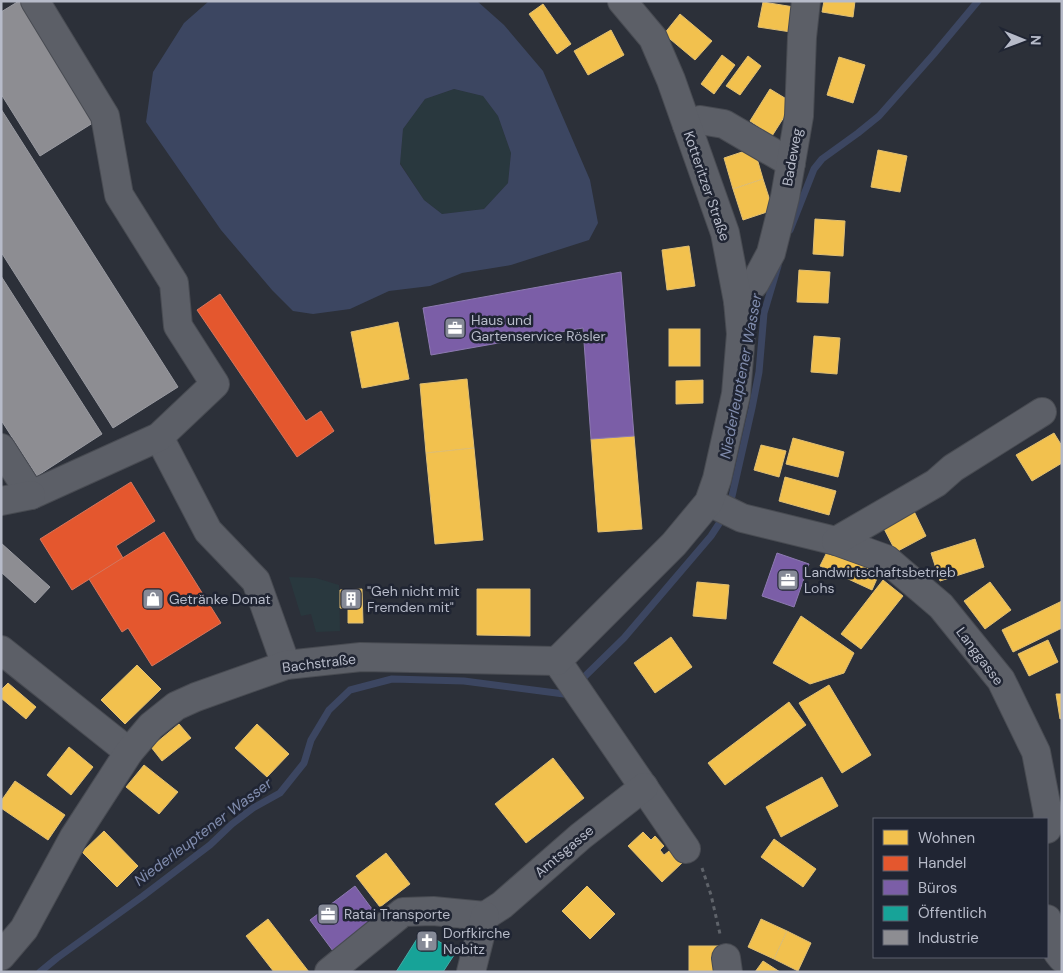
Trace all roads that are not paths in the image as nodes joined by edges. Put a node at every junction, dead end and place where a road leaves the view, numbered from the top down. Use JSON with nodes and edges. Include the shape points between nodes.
{"nodes":[{"id":1,"x":35,"y":1,"type":"edge"},
{"id":2,"x":622,"y":1,"type":"edge"},
{"id":3,"x":806,"y":1,"type":"edge"},
{"id":4,"x":687,"y":125,"type":"junction"},
{"id":5,"x":791,"y":163,"type":"junction"},
{"id":6,"x":738,"y":301,"type":"junction"},
{"id":7,"x":1042,"y":412,"type":"dead end"},
{"id":8,"x":159,"y":437,"type":"junction"},
{"id":9,"x":1,"y":448,"type":"edge"},
{"id":10,"x":31,"y":495,"type":"junction"},
{"id":11,"x":1,"y":501,"type":"edge"},
{"id":12,"x":721,"y":508,"type":"junction"},
{"id":13,"x":836,"y":541,"type":"junction"},
{"id":14,"x":1,"y":650,"type":"edge"},
{"id":15,"x":286,"y":665,"type":"junction"},
{"id":16,"x":568,"y":677,"type":"junction"},
{"id":17,"x":129,"y":752,"type":"junction"},
{"id":18,"x":644,"y":787,"type":"junction"},
{"id":19,"x":1048,"y":818,"type":"edge"},
{"id":20,"x":686,"y":849,"type":"road end"},
{"id":21,"x":485,"y":916,"type":"junction"},
{"id":22,"x":1048,"y":921,"type":"edge"},
{"id":23,"x":1,"y":956,"type":"edge"},
{"id":24,"x":1062,"y":958,"type":"edge"},
{"id":25,"x":329,"y":972,"type":"edge"},
{"id":26,"x":471,"y":972,"type":"edge"}],
"edges":[{"from":1,"to":8,"type":"street","via":[[106,116],[119,195],[174,283],[178,326],[215,384]]},
{"from":2,"to":4,"type":"street","name":"Kotteritzer Straße","via":[[653,38]]},
{"from":3,"to":5,"type":"street","name":"Badeweg","via":[[799,116]]},
{"from":4,"to":5,"type":"street","via":[[700,120],[724,124]]},
{"from":4,"to":6,"type":"street","name":"Kotteritzer Straße","via":[[725,233]]},
{"from":5,"to":6,"type":"street","name":"Badeweg","via":[[771,253],[755,283]]},
{"from":6,"to":12,"type":"street","name":"Kotteritzer Straße","via":[[741,334],[736,394],[717,479]]},
{"from":7,"to":13,"type":"street","via":[[953,468],[936,483]]},
{"from":8,"to":10,"type":"street"},
{"from":8,"to":15,"type":"street","via":[[208,531],[256,581]]},
{"from":9,"to":10,"type":"street"},
{"from":10,"to":11,"type":"street"},
{"from":12,"to":13,"type":"street","name":"Langgasse","via":[[742,518]]},
{"from":12,"to":16,"type":"street","via":[[674,544]]},
{"from":13,"to":19,"type":"street","name":"Langgasse","via":[[886,559],[942,606],[1001,680],[1036,752]]},
{"from":14,"to":17,"type":"street"},
{"from":15,"to":16,"type":"street","name":"Bachstraße","via":[[361,657]]},
{"from":15,"to":17,"type":"street","name":"Bachstraße","via":[[176,706],[151,726]]},
{"from":16,"to":18,"type":"street"},
{"from":17,"to":23,"type":"street","name":"Bachstraße","via":[[74,837],[24,929]]},
{"from":18,"to":20,"type":"street"},
{"from":18,"to":21,"type":"street","name":"Amtsgasse"},
{"from":21,"to":25,"type":"street","via":[[403,912]]},
{"from":21,"to":26,"type":"street"},
{"from":22,"to":24,"type":"street"}]}
